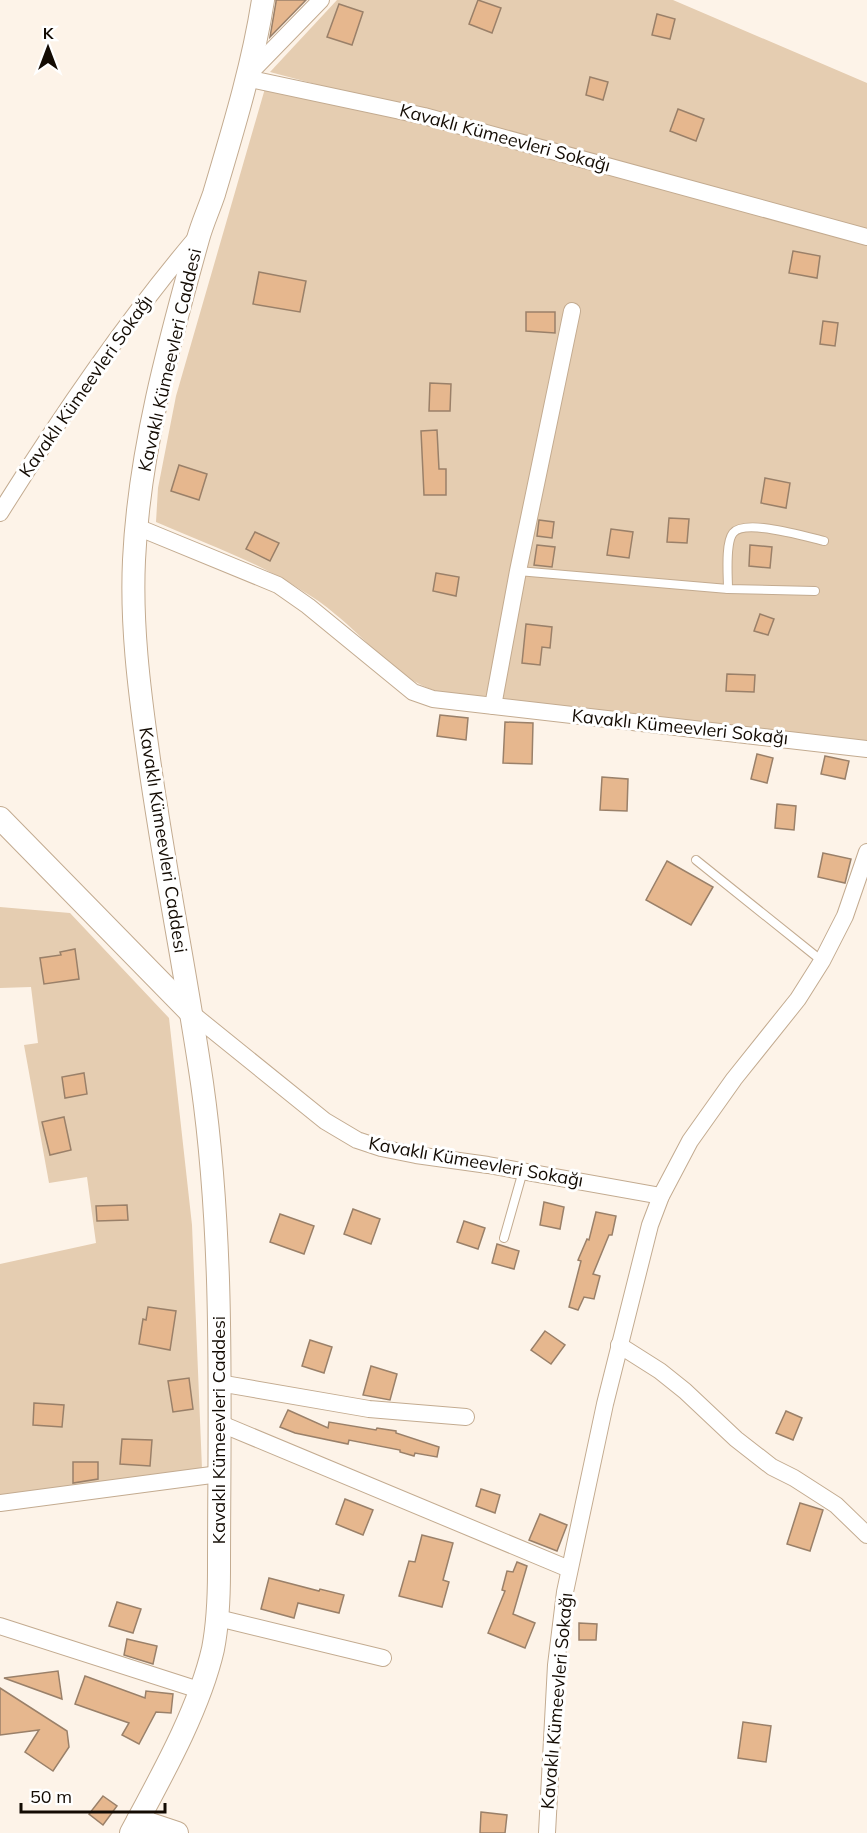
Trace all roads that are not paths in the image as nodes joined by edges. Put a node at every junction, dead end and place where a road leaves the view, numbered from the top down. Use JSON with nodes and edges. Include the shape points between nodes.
{"nodes":[{"id":1,"x":263,"y":0,"type":"edge"},
{"id":2,"x":321,"y":0,"type":"edge"},
{"id":3,"x":246,"y":78,"type":"junction"},
{"id":4,"x":199,"y":235,"type":"junction"},
{"id":5,"x":867,"y":237,"type":"edge"},
{"id":6,"x":572,"y":311,"type":"dead end"},
{"id":7,"x":0,"y":513,"type":"edge"},
{"id":8,"x":137,"y":527,"type":"junction"},
{"id":9,"x":824,"y":542,"type":"dead end"},
{"id":10,"x":518,"y":571,"type":"junction"},
{"id":11,"x":728,"y":589,"type":"junction"},
{"id":12,"x":815,"y":591,"type":"dead end"},
{"id":13,"x":493,"y":706,"type":"junction"},
{"id":14,"x":867,"y":749,"type":"edge"},
{"id":15,"x":0,"y":818,"type":"edge"},
{"id":16,"x":867,"y":852,"type":"edge"},
{"id":17,"x":696,"y":860,"type":"dead end"},
{"id":18,"x":822,"y":961,"type":"junction"},
{"id":19,"x":190,"y":1012,"type":"junction"},
{"id":20,"x":523,"y":1171,"type":"junction"},
{"id":21,"x":661,"y":1196,"type":"junction"},
{"id":22,"x":504,"y":1238,"type":"dead end"},
{"id":23,"x":620,"y":1345,"type":"junction"},
{"id":24,"x":219,"y":1383,"type":"junction"},
{"id":25,"x":466,"y":1417,"type":"dead end"},
{"id":26,"x":219,"y":1423,"type":"junction"},
{"id":27,"x":219,"y":1474,"type":"junction"},
{"id":28,"x":0,"y":1503,"type":"edge"},
{"id":29,"x":867,"y":1535,"type":"edge"},
{"id":30,"x":569,"y":1569,"type":"junction"},
{"id":31,"x":218,"y":1618,"type":"junction"},
{"id":32,"x":0,"y":1626,"type":"edge"},
{"id":33,"x":383,"y":1658,"type":"dead end"},
{"id":34,"x":200,"y":1690,"type":"junction"},
{"id":35,"x":135,"y":1827,"type":"edge"},
{"id":36,"x":177,"y":1833,"type":"edge"},
{"id":37,"x":547,"y":1833,"type":"edge"}],
"edges":[{"from":1,"to":3,"type":"street","name":"Kavaklı Kümeevleri Caddesi"},
{"from":2,"to":3,"type":"street"},
{"from":3,"to":4,"type":"street","name":"Kavaklı Kümeevleri Caddesi"},
{"from":3,"to":5,"type":"street","name":"Kavaklı Kümeevleri Sokağı","via":[[424,116]]},
{"from":4,"to":7,"type":"street","name":"Kavaklı Kümeevleri Sokağı","via":[[116,338]]},
{"from":4,"to":8,"type":"street","name":"Kavaklı Kümeevleri Caddesi","via":[[150,431]]},
{"from":6,"to":10,"type":"street"},
{"from":8,"to":13,"type":"street","name":"Kavaklı Kümeevleri Sokağı","via":[[278,585],[413,692],[433,699]]},
{"from":8,"to":19,"type":"street","name":"Kavaklı Kümeevleri Caddesi","via":[[133,591],[142,709]]},
{"from":9,"to":11,"type":"lane","via":[[763,527],[737,530],[729,549]]},
{"from":10,"to":11,"type":"lane"},
{"from":10,"to":13,"type":"street"},
{"from":11,"to":12,"type":"lane"},
{"from":13,"to":14,"type":"street","name":"Kavaklı Kümeevleri Sokağı"},
{"from":15,"to":19,"type":"street","name":"Kavaklı Kümeevleri Caddesi"},
{"from":16,"to":18,"type":"street","name":"Kavaklı Kümeevleri Sokağı","via":[[845,916]]},
{"from":17,"to":18,"type":"lane"},
{"from":18,"to":21,"type":"street","name":"Kavaklı Kümeevleri Sokağı","via":[[798,999],[710,1111]]},
{"from":19,"to":20,"type":"street","name":"Kavaklı Kümeevleri Sokağı","via":[[342,1133],[381,1148]]},
{"from":19,"to":24,"type":"street","name":"Kavaklı Kümeevleri Caddesi","via":[[212,1161]]},
{"from":20,"to":21,"type":"street","name":"Kavaklı Kümeevleri Sokağı"},
{"from":20,"to":22,"type":"lane"},
{"from":21,"to":23,"type":"street","name":"Kavaklı Kümeevleri Sokağı","via":[[650,1224]]},
{"from":23,"to":29,"type":"street","via":[[685,1391],[772,1467],[836,1505]]},
{"from":23,"to":30,"type":"street","name":"Kavaklı Kümeevleri Sokağı"},
{"from":24,"to":25,"type":"street","via":[[369,1409]]},
{"from":24,"to":26,"type":"street","name":"Kavaklı Kümeevleri Caddesi"},
{"from":26,"to":27,"type":"street","name":"Kavaklı Kümeevleri Caddesi"},
{"from":26,"to":30,"type":"street","name":"Kavaklı Kümeevleri Sokağı"},
{"from":27,"to":28,"type":"street"},
{"from":27,"to":31,"type":"street","name":"Kavaklı Kümeevleri Caddesi"},
{"from":30,"to":37,"type":"street","name":"Kavaklı Kümeevleri Sokağı","via":[[556,1665]]},
{"from":31,"to":33,"type":"street"},
{"from":31,"to":34,"type":"street","name":"Kavaklı Kümeevleri Caddesi"},
{"from":32,"to":34,"type":"street"},
{"from":34,"to":35,"type":"street","name":"Kavaklı Kümeevleri Caddesi"},
{"from":35,"to":36,"type":"street"}]}
